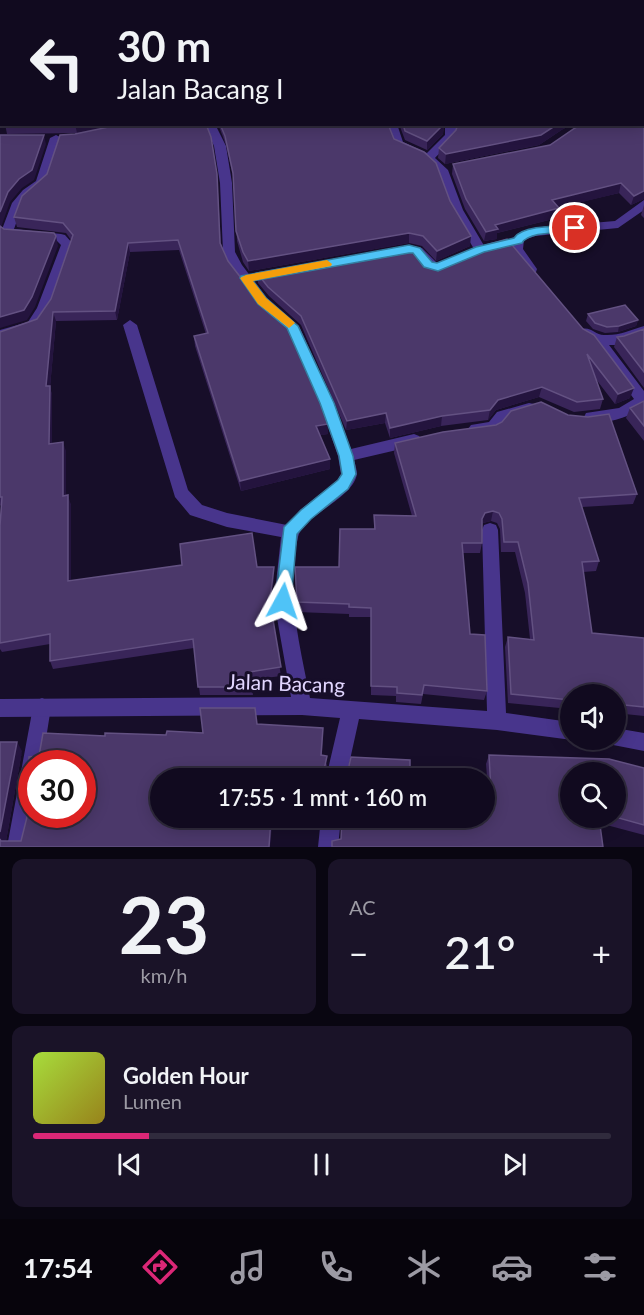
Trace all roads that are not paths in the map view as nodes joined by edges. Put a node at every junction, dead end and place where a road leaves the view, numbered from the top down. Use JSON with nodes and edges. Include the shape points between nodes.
{"nodes":[{"id":1,"x":210,"y":126,"type":"edge"},
{"id":2,"x":392,"y":126,"type":"edge"},
{"id":3,"x":451,"y":126,"type":"edge"},
{"id":4,"x":56,"y":138,"type":"edge"},
{"id":5,"x":428,"y":158,"type":"junction"},
{"id":6,"x":644,"y":204,"type":"edge"},
{"id":7,"x":4,"y":234,"type":"edge"},
{"id":8,"x":518,"y":240,"type":"junction"},
{"id":9,"x":385,"y":253,"type":"edge"},
{"id":10,"x":453,"y":262,"type":"edge"},
{"id":11,"x":543,"y":283,"type":"edge"},
{"id":12,"x":130,"y":325,"type":"dead end"},
{"id":13,"x":580,"y":326,"type":"edge"},
{"id":14,"x":644,"y":331,"type":"edge"},
{"id":15,"x":0,"y":335,"type":"edge"},
{"id":16,"x":598,"y":340,"type":"junction"},
{"id":17,"x":540,"y":404,"type":"edge"},
{"id":18,"x":575,"y":418,"type":"edge"},
{"id":19,"x":458,"y":431,"type":"edge"},
{"id":20,"x":430,"y":436,"type":"edge"},
{"id":21,"x":346,"y":456,"type":"junction"},
{"id":22,"x":490,"y":530,"type":"dead end"},
{"id":23,"x":290,"y":532,"type":"junction"},
{"id":24,"x":302,"y":706,"type":"junction"},
{"id":25,"x":42,"y":707,"type":"junction"},
{"id":26,"x":0,"y":708,"type":"edge"},
{"id":27,"x":351,"y":710,"type":"junction"},
{"id":28,"x":497,"y":721,"type":"junction"},
{"id":29,"x":560,"y":730,"type":"edge"},
{"id":30,"x":626,"y":739,"type":"edge"},
{"id":31,"x":644,"y":742,"type":"edge"},
{"id":32,"x":34,"y":750,"type":"edge"},
{"id":33,"x":338,"y":768,"type":"edge"},
{"id":34,"x":20,"y":828,"type":"edge"},
{"id":35,"x":330,"y":828,"type":"edge"},
{"id":36,"x":17,"y":847,"type":"edge"},
{"id":37,"x":328,"y":847,"type":"edge"}],
"edges":[{"from":1,"to":21,"type":"street","via":[[220,146],[226,183],[229,252],[251,277],[262,301],[292,326]]},
{"from":2,"to":5,"type":"street","via":[[398,144]]},
{"from":3,"to":5,"type":"street","via":[[450,136]]},
{"from":4,"to":7,"type":"street","via":[[41,183],[27,190],[11,213]]},
{"from":5,"to":8,"type":"street","via":[[448,169],[457,210],[485,249]]},
{"from":6,"to":8,"type":"street","via":[[618,224],[533,232]]},
{"from":7,"to":15,"type":"street","via":[[61,238],[67,244],[44,308],[33,325]]},
{"from":8,"to":11,"type":"street","via":[[521,258]]},
{"from":9,"to":10,"type":"street","via":[[412,249],[433,267]]},
{"from":12,"to":23,"type":"street","via":[[181,494],[196,510]]},
{"from":13,"to":16,"type":"street"},
{"from":14,"to":16,"type":"street","via":[[620,340]]},
{"from":16,"to":18,"type":"street","via":[[644,400],[636,408],[612,415]]},
{"from":17,"to":19,"type":"street","via":[[502,416],[493,427]]},
{"from":20,"to":21,"type":"street"},
{"from":21,"to":23,"type":"street","via":[[349,474],[343,484]]},
{"from":22,"to":28,"type":"street"},
{"from":23,"to":24,"type":"street","via":[[283,601]]},
{"from":24,"to":25,"type":"street","name":"Jalan Bacang"},
{"from":24,"to":27,"type":"street","name":"Jalan Bacang"},
{"from":25,"to":26,"type":"street","name":"Jalan Bacang"},
{"from":25,"to":32,"type":"street"},
{"from":27,"to":28,"type":"street","name":"Jalan Bacang"},
{"from":27,"to":33,"type":"street"},
{"from":28,"to":29,"type":"street","name":"Jalan Bacang"},
{"from":30,"to":31,"type":"street"},
{"from":34,"to":36,"type":"street"},
{"from":35,"to":37,"type":"street"}]}
